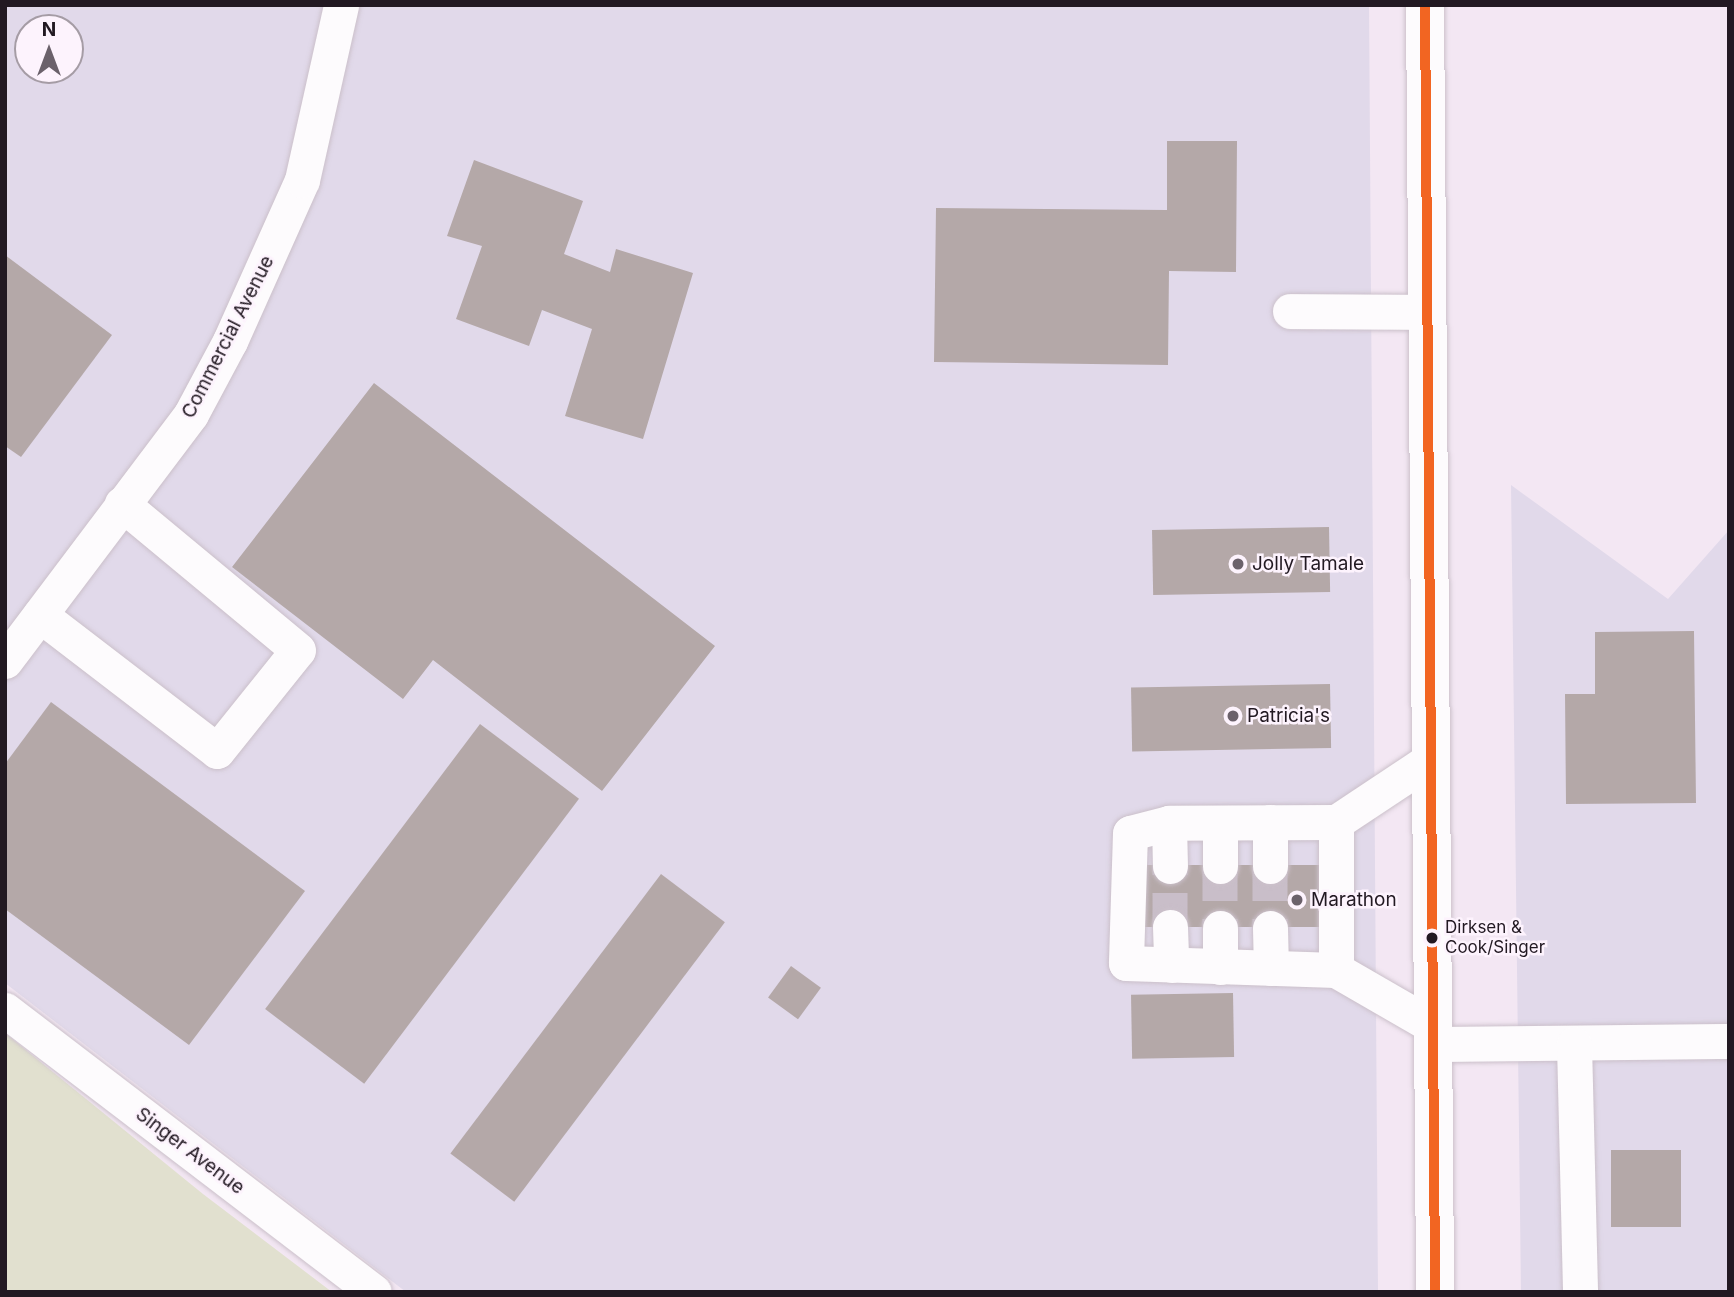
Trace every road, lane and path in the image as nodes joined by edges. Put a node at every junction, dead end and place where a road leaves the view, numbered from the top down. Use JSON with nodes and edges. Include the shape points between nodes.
{"nodes":[{"id":1,"x":341,"y":5,"type":"edge"},
{"id":2,"x":1425,"y":5,"type":"edge"},
{"id":3,"x":1290,"y":311,"type":"dead end"},
{"id":4,"x":1426,"y":312,"type":"junction"},
{"id":5,"x":122,"y":504,"type":"junction"},
{"id":6,"x":40,"y":615,"type":"junction"},
{"id":7,"x":5,"y":661,"type":"edge"},
{"id":8,"x":1431,"y":760,"type":"junction"},
{"id":9,"x":1270,"y":822,"type":"junction"},
{"id":10,"x":1336,"y":822,"type":"junction"},
{"id":11,"x":1169,"y":823,"type":"junction"},
{"id":12,"x":1220,"y":823,"type":"junction"},
{"id":13,"x":1170,"y":866,"type":"tunnel mouth"},
{"id":14,"x":1220,"y":866,"type":"tunnel mouth"},
{"id":15,"x":1270,"y":866,"type":"tunnel mouth"},
{"id":16,"x":1170,"y":927,"type":"tunnel mouth"},
{"id":17,"x":1220,"y":928,"type":"tunnel mouth"},
{"id":18,"x":1270,"y":928,"type":"tunnel mouth"},
{"id":19,"x":1171,"y":965,"type":"junction"},
{"id":20,"x":1220,"y":967,"type":"junction"},
{"id":21,"x":1271,"y":968,"type":"junction"},
{"id":22,"x":1336,"y":970,"type":"junction"},
{"id":23,"x":5,"y":1010,"type":"edge"},
{"id":24,"x":1433,"y":1035,"type":"junction"},
{"id":25,"x":1729,"y":1041,"type":"edge"},
{"id":26,"x":1574,"y":1044,"type":"junction"},
{"id":27,"x":374,"y":1292,"type":"edge"},
{"id":28,"x":1435,"y":1292,"type":"edge"},
{"id":29,"x":1580,"y":1292,"type":"edge"}],
"edges":[{"from":1,"to":5,"type":"street","name":"Commercial Avenue","via":[[302,180],[268,261],[191,414]]},
{"from":2,"to":4,"type":"main road"},
{"from":3,"to":4,"type":"street"},
{"from":4,"to":8,"type":"main road"},
{"from":5,"to":6,"type":"street","name":"Commercial Avenue"},
{"from":5,"to":6,"type":"street","via":[[299,650],[217,751]]},
{"from":6,"to":7,"type":"street","name":"Commercial Avenue"},
{"from":8,"to":10,"type":"street"},
{"from":8,"to":24,"type":"main road"},
{"from":9,"to":10,"type":"street"},
{"from":9,"to":12,"type":"street"},
{"from":9,"to":15,"type":"street"},
{"from":10,"to":22,"type":"street"},
{"from":11,"to":12,"type":"street"},
{"from":11,"to":13,"type":"street"},
{"from":11,"to":19,"type":"street","via":[[1130,833],[1126,963]]},
{"from":12,"to":14,"type":"street"},
{"from":16,"to":19,"type":"street"},
{"from":17,"to":20,"type":"street"},
{"from":18,"to":21,"type":"street"},
{"from":19,"to":20,"type":"street"},
{"from":20,"to":21,"type":"street"},
{"from":21,"to":22,"type":"street"},
{"from":22,"to":24,"type":"street"},
{"from":23,"to":27,"type":"street","name":"Singer Avenue"},
{"from":24,"to":26,"type":"street"},
{"from":24,"to":28,"type":"main road"},
{"from":25,"to":26,"type":"street"},
{"from":26,"to":29,"type":"street"}]}
